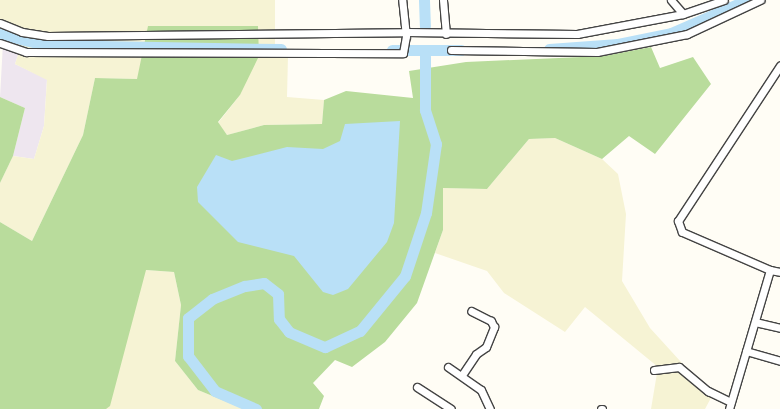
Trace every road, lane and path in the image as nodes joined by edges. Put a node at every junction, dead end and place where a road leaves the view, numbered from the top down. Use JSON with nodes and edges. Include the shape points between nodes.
{"nodes":[{"id":1,"x":402,"y":0,"type":"edge"},
{"id":2,"x":443,"y":0,"type":"edge"},
{"id":3,"x":671,"y":0,"type":"edge"},
{"id":4,"x":724,"y":0,"type":"edge"},
{"id":5,"x":760,"y":0,"type":"edge"},
{"id":6,"x":683,"y":14,"type":"junction"},
{"id":7,"x":0,"y":23,"type":"edge"},
{"id":8,"x":408,"y":33,"type":"junction"},
{"id":9,"x":443,"y":34,"type":"junction"},
{"id":10,"x":0,"y":43,"type":"edge"},
{"id":11,"x":451,"y":50,"type":"dead end"},
{"id":12,"x":780,"y":66,"type":"edge"},
{"id":13,"x":770,"y":270,"type":"junction"},
{"id":14,"x":780,"y":272,"type":"edge"},
{"id":15,"x":471,"y":310,"type":"dead end"},
{"id":16,"x":755,"y":322,"type":"junction"},
{"id":17,"x":780,"y":328,"type":"edge"},
{"id":18,"x":746,"y":351,"type":"junction"},
{"id":19,"x":780,"y":361,"type":"edge"},
{"id":20,"x":448,"y":367,"type":"dead end"},
{"id":21,"x":654,"y":370,"type":"dead end"},
{"id":22,"x":462,"y":375,"type":"junction"},
{"id":23,"x":417,"y":388,"type":"dead end"},
{"id":24,"x":730,"y":406,"type":"edge"},
{"id":25,"x":451,"y":409,"type":"edge"},
{"id":26,"x":490,"y":409,"type":"edge"}],
"edges":[{"from":1,"to":8,"type":"street"},
{"from":2,"to":9,"type":"street"},
{"from":3,"to":6,"type":"street"},
{"from":4,"to":6,"type":"street"},
{"from":5,"to":11,"type":"street","via":[[687,34],[597,52]]},
{"from":6,"to":9,"type":"street","via":[[577,34]]},
{"from":7,"to":8,"type":"street","via":[[22,32],[48,36]]},
{"from":8,"to":9,"type":"street"},
{"from":8,"to":10,"type":"street","via":[[406,51],[26,52]]},
{"from":12,"to":13,"type":"street","via":[[678,223],[679,229],[689,235]]},
{"from":13,"to":14,"type":"street"},
{"from":13,"to":16,"type":"street"},
{"from":15,"to":22,"type":"street","via":[[491,321],[494,327],[486,346],[476,354]]},
{"from":16,"to":17,"type":"street"},
{"from":16,"to":18,"type":"street"},
{"from":18,"to":19,"type":"street"},
{"from":18,"to":24,"type":"street"},
{"from":20,"to":22,"type":"street"},
{"from":21,"to":24,"type":"street","via":[[679,367]]},
{"from":22,"to":26,"type":"street","via":[[485,395]]},
{"from":23,"to":25,"type":"street"}]}
